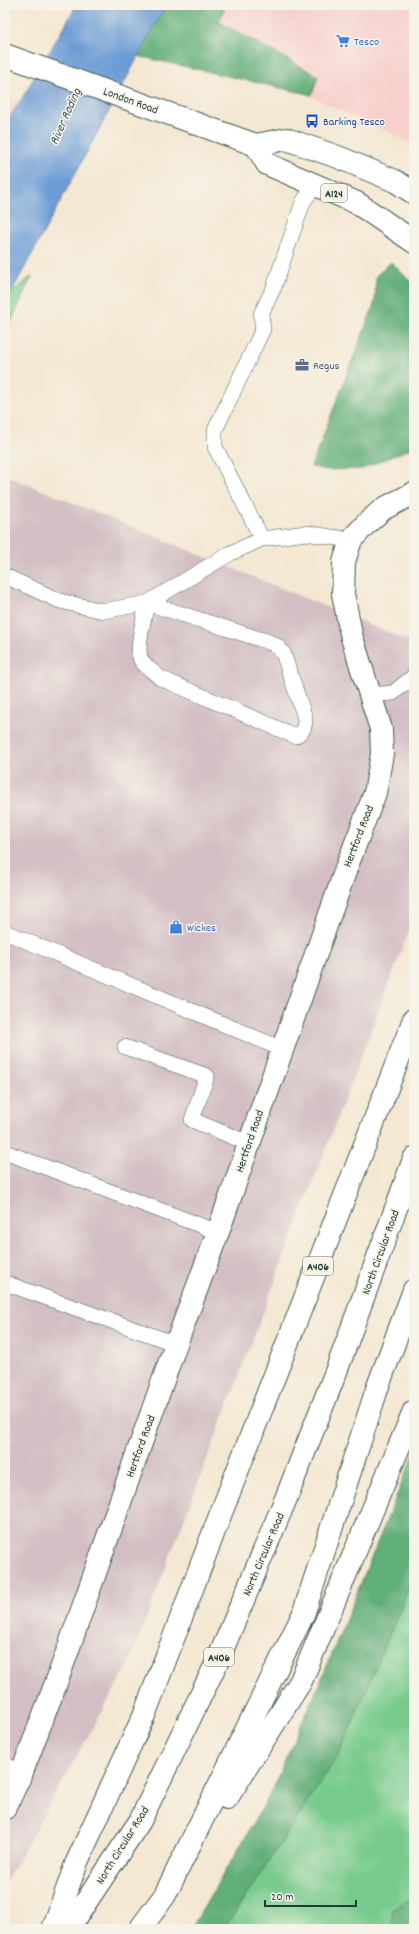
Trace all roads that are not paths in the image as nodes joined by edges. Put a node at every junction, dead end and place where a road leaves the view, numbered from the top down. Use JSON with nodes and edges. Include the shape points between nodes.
{"nodes":[{"id":1,"x":5,"y":55,"type":"edge"},
{"id":2,"x":256,"y":145,"type":"junction"},
{"id":3,"x":316,"y":184,"type":"junction"},
{"id":4,"x":414,"y":193,"type":"edge"},
{"id":5,"x":414,"y":242,"type":"edge"},
{"id":6,"x":414,"y":493,"type":"edge"},
{"id":7,"x":262,"y":539,"type":"junction"},
{"id":8,"x":351,"y":540,"type":"junction"},
{"id":9,"x":5,"y":576,"type":"edge"},
{"id":10,"x":147,"y":603,"type":"junction"},
{"id":11,"x":414,"y":676,"type":"edge"},
{"id":12,"x":371,"y":695,"type":"junction"},
{"id":13,"x":5,"y":932,"type":"edge"},
{"id":14,"x":414,"y":1019,"type":"edge"},
{"id":15,"x":125,"y":1047,"type":"dead end"},
{"id":16,"x":282,"y":1049,"type":"junction"},
{"id":17,"x":248,"y":1143,"type":"junction"},
{"id":18,"x":5,"y":1152,"type":"edge"},
{"id":19,"x":414,"y":1159,"type":"edge"},
{"id":20,"x":218,"y":1232,"type":"junction"},
{"id":21,"x":5,"y":1283,"type":"edge"},
{"id":22,"x":414,"y":1290,"type":"edge"},
{"id":23,"x":176,"y":1344,"type":"junction"},
{"id":24,"x":414,"y":1411,"type":"edge"},
{"id":25,"x":13,"y":1769,"type":"edge"},
{"id":26,"x":5,"y":1808,"type":"edge"},
{"id":27,"x":165,"y":1895,"type":"junction"},
{"id":28,"x":53,"y":1929,"type":"edge"},
{"id":29,"x":68,"y":1929,"type":"edge"},
{"id":30,"x":140,"y":1929,"type":"edge"}],
"edges":[{"from":1,"to":2,"type":"main road","name":"London Road"},
{"from":2,"to":3,"type":"main road","number":"A124","via":[[267,164]]},
{"from":2,"to":4,"type":"main road","via":[[286,139],[395,181]]},
{"from":3,"to":5,"type":"main road","number":"A124","via":[[357,203]]},
{"from":3,"to":7,"type":"lane","via":[[303,202],[274,287],[261,314],[263,329],[215,430],[215,448]]},
{"from":6,"to":8,"type":"main road","name":"Hertford Road","via":[[383,509]]},
{"from":7,"to":8,"type":"lane","via":[[306,533]]},
{"from":7,"to":10,"type":"lane","via":[[231,553]]},
{"from":8,"to":12,"type":"main road","name":"Hertford Road","via":[[344,562],[343,594],[352,638]]},
{"from":9,"to":10,"type":"lane","via":[[60,601],[104,610]]},
{"from":10,"to":10,"type":"lane","via":[[139,650],[141,660],[154,673],[160,678],[295,736],[302,733],[305,718],[283,653],[277,646]]},
{"from":11,"to":12,"type":"lane","via":[[393,693]]},
{"from":12,"to":16,"type":"main road","name":"Hertford Road","via":[[381,729],[382,754],[375,793]]},
{"from":13,"to":16,"type":"lane"},
{"from":14,"to":28,"type":"main road","number":"A406","via":[[145,1713],[76,1864]]},
{"from":15,"to":17,"type":"lane","via":[[207,1076],[192,1120]]},
{"from":16,"to":17,"type":"main road","name":"Hertford Road"},
{"from":17,"to":20,"type":"main road","name":"Hertford Road"},
{"from":18,"to":20,"type":"lane"},
{"from":19,"to":29,"type":"main road","name":"North Circular Road","number":"A406","via":[[337,1369],[218,1660],[140,1821]]},
{"from":20,"to":23,"type":"main road","name":"Hertford Road"},
{"from":21,"to":23,"type":"lane"},
{"from":22,"to":27,"type":"main road","via":[[378,1386],[303,1615]]},
{"from":23,"to":25,"type":"main road","name":"Hertford Road","via":[[59,1675]]},
{"from":24,"to":27,"type":"main road","via":[[301,1681]]},
{"from":25,"to":26,"type":"main road","name":"Hertford Road"},
{"from":27,"to":30,"type":"main road"}]}
